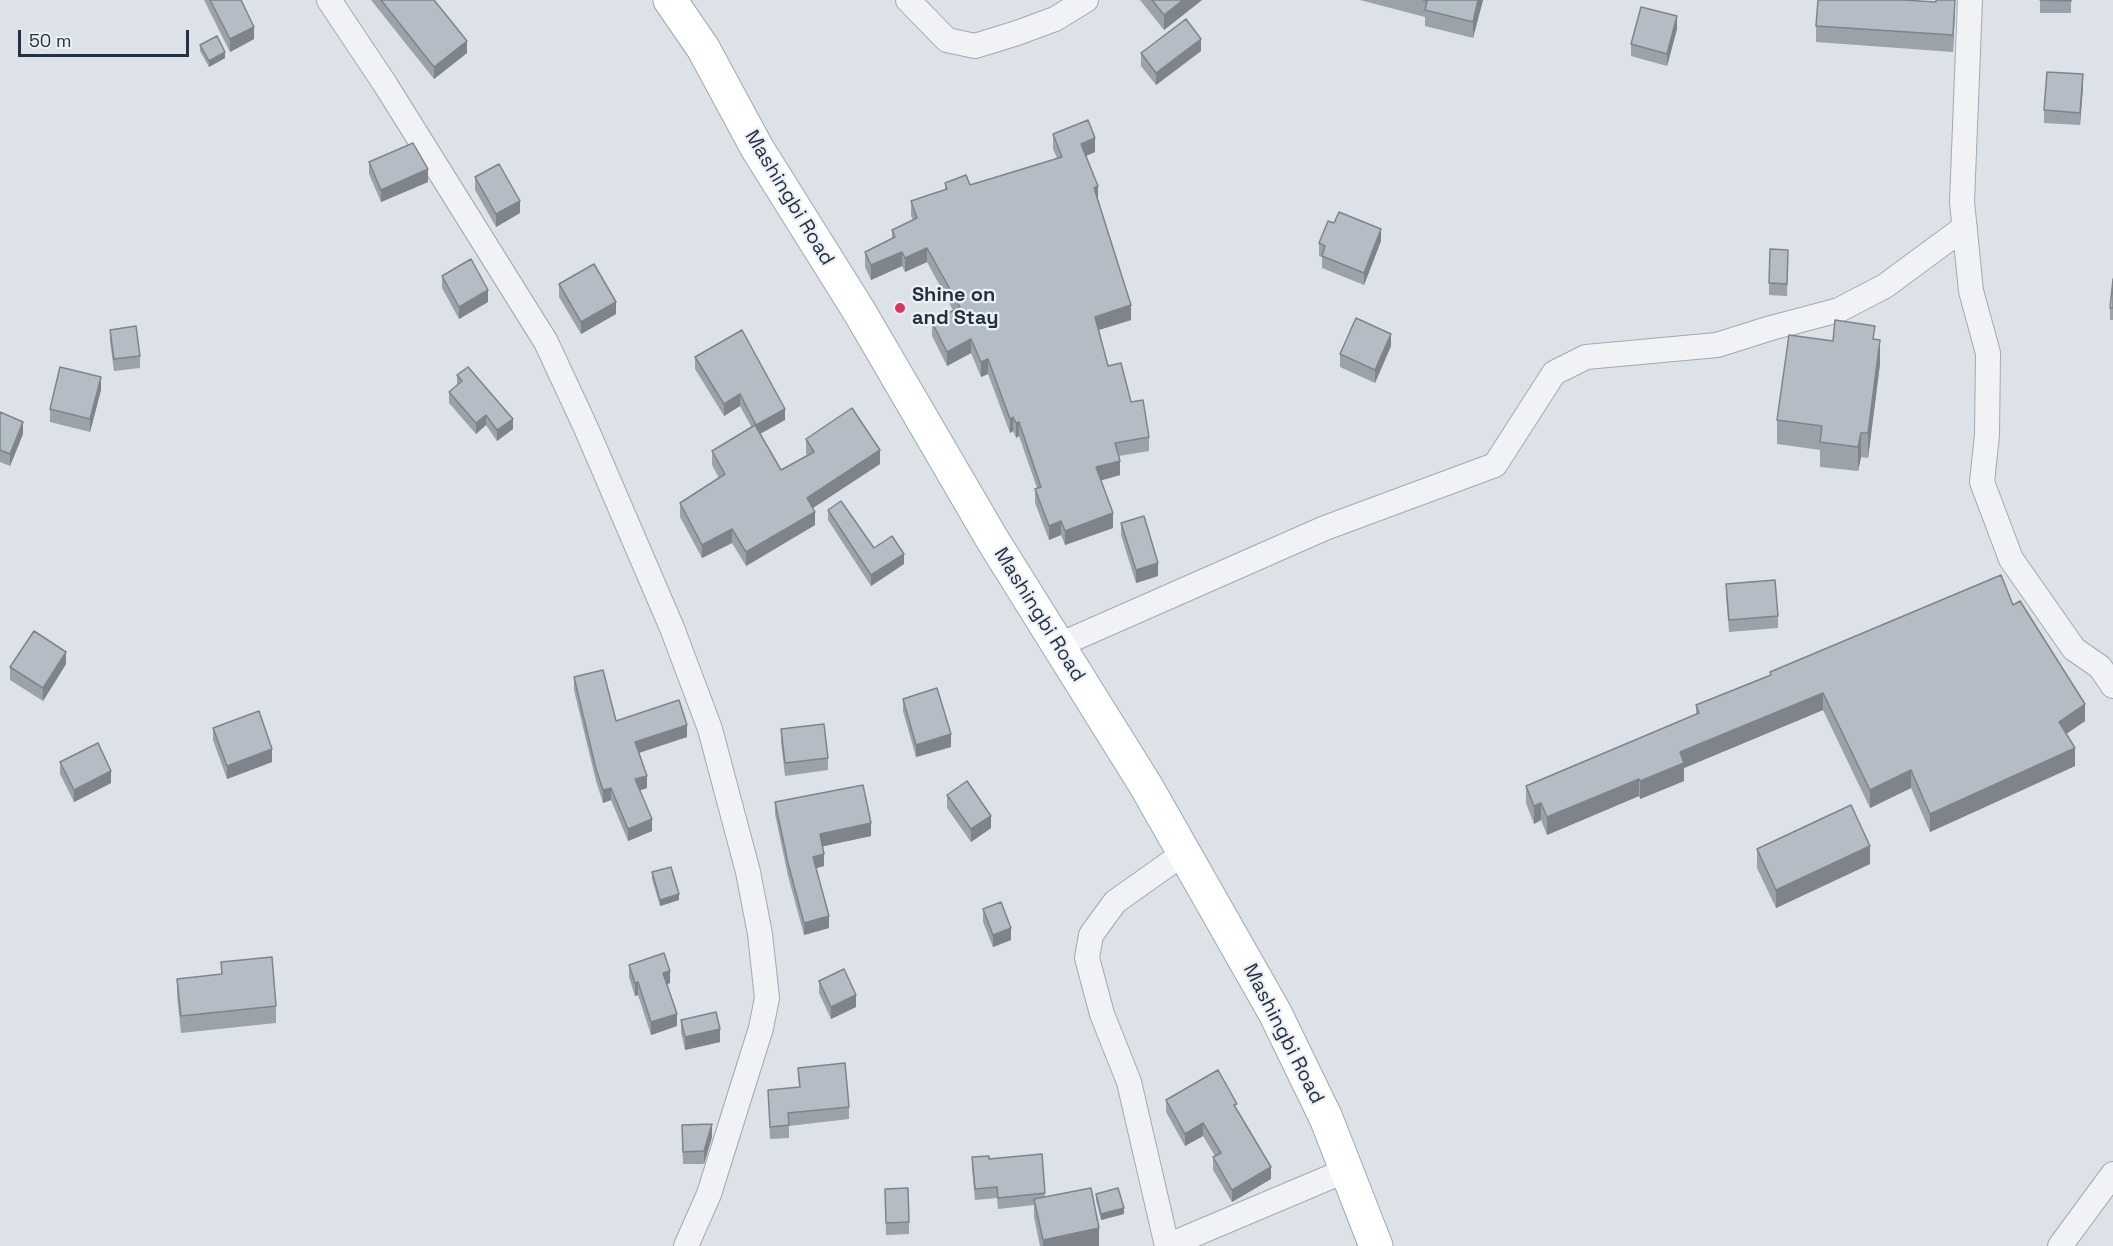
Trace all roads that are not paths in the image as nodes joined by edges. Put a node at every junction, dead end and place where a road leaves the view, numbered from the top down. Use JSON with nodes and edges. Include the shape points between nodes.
{"nodes":[{"id":1,"x":330,"y":0,"type":"edge"},
{"id":2,"x":670,"y":0,"type":"edge"},
{"id":3,"x":908,"y":0,"type":"edge"},
{"id":4,"x":1086,"y":0,"type":"edge"},
{"id":5,"x":1970,"y":0,"type":"edge"},
{"id":6,"x":1965,"y":227,"type":"junction"},
{"id":7,"x":1057,"y":646,"type":"junction"},
{"id":8,"x":2113,"y":686,"type":"edge"},
{"id":9,"x":1184,"y":853,"type":"junction"},
{"id":10,"x":1347,"y":1170,"type":"junction"},
{"id":11,"x":2111,"y":1181,"type":"edge"},
{"id":12,"x":686,"y":1246,"type":"edge"},
{"id":13,"x":1167,"y":1246,"type":"edge"},
{"id":14,"x":1376,"y":1246,"type":"edge"},
{"id":15,"x":2060,"y":1246,"type":"edge"}],
"edges":[{"from":1,"to":12,"type":"street","via":[[546,342],[672,628],[710,729],[748,872],[767,998],[709,1194]]},
{"from":2,"to":7,"type":"main road","name":"Mashingbi Road","via":[[703,48],[757,148],[859,311]]},
{"from":3,"to":4,"type":"street","via":[[947,40],[975,46],[1055,18]]},
{"from":5,"to":6,"type":"street","via":[[1962,202]]},
{"from":6,"to":7,"type":"street","via":[[1885,286],[1839,310],[1717,345],[1586,357],[1554,373],[1495,465],[1324,528]]},
{"from":6,"to":8,"type":"street","via":[[1971,291],[1988,353],[1982,482],[2011,559],[2074,649],[2100,667]]},
{"from":7,"to":9,"type":"main road","name":"Mashingbi Road"},
{"from":9,"to":10,"type":"main road","name":"Mashingbi Road","via":[[1275,1013]]},
{"from":9,"to":13,"type":"street","via":[[1115,902],[1091,935],[1088,958],[1102,1014],[1130,1082]]},
{"from":10,"to":13,"type":"street"},
{"from":10,"to":14,"type":"main road","name":"Mashingbi Road"},
{"from":11,"to":15,"type":"street"}]}
